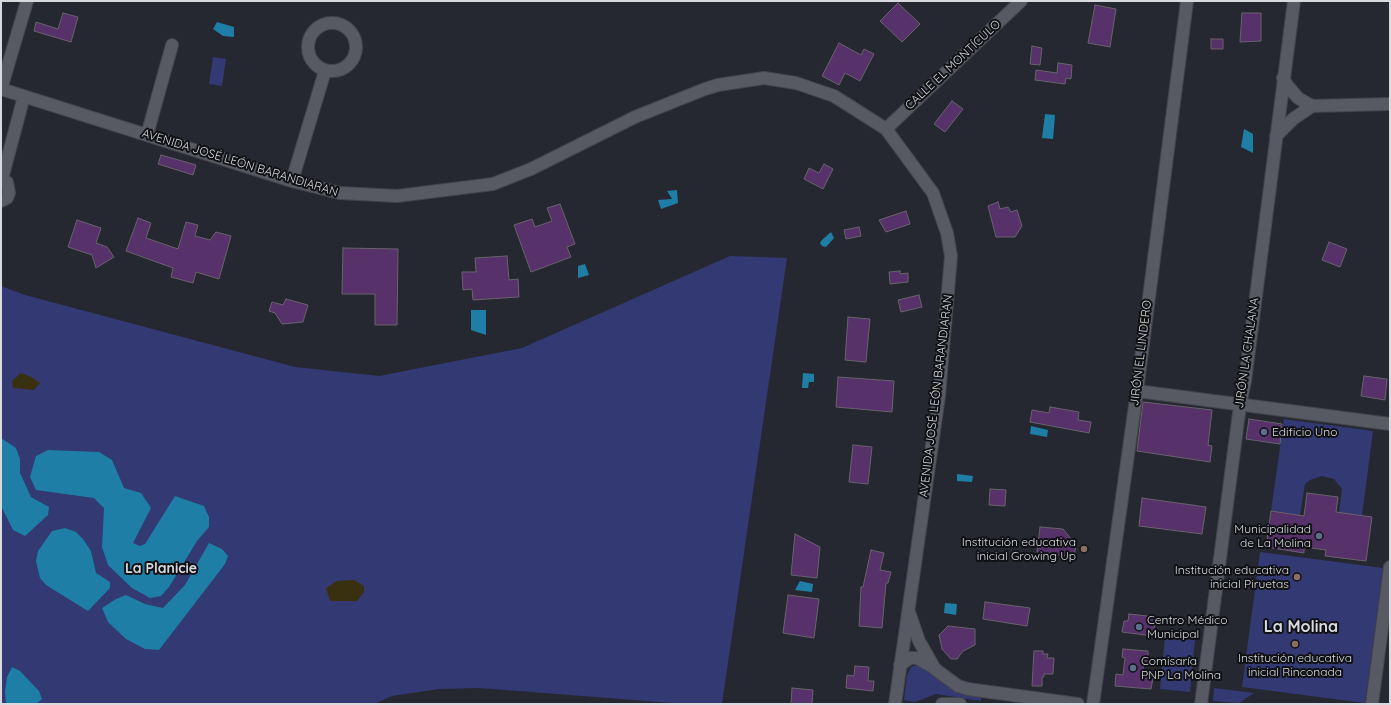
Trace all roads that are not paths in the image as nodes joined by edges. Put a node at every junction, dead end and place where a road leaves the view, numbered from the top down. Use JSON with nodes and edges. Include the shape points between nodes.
{"nodes":[{"id":1,"x":27,"y":1,"type":"edge"},
{"id":2,"x":1021,"y":1,"type":"edge"},
{"id":3,"x":1187,"y":1,"type":"edge"},
{"id":4,"x":1294,"y":1,"type":"edge"},
{"id":5,"x":172,"y":45,"type":"dead end"},
{"id":6,"x":325,"y":71,"type":"junction"},
{"id":7,"x":1283,"y":78,"type":"junction"},
{"id":8,"x":1,"y":89,"type":"edge"},
{"id":9,"x":24,"y":96,"type":"junction"},
{"id":10,"x":1390,"y":104,"type":"edge"},
{"id":11,"x":1312,"y":106,"type":"junction"},
{"id":12,"x":886,"y":128,"type":"junction"},
{"id":13,"x":147,"y":135,"type":"junction"},
{"id":14,"x":1276,"y":136,"type":"junction"},
{"id":15,"x":1,"y":179,"type":"edge"},
{"id":16,"x":292,"y":181,"type":"junction"},
{"id":17,"x":1,"y":201,"type":"edge"},
{"id":18,"x":1137,"y":391,"type":"junction"},
{"id":19,"x":1240,"y":405,"type":"junction"},
{"id":20,"x":1390,"y":424,"type":"edge"},
{"id":21,"x":1390,"y":567,"type":"edge"},
{"id":22,"x":908,"y":608,"type":"junction"},
{"id":23,"x":900,"y":666,"type":"junction"},
{"id":24,"x":935,"y":669,"type":"junction"},
{"id":25,"x":989,"y":698,"type":"edge"},
{"id":26,"x":897,"y":700,"type":"edge"},
{"id":27,"x":942,"y":704,"type":"edge"},
{"id":28,"x":960,"y":704,"type":"edge"},
{"id":29,"x":1078,"y":704,"type":"edge"},
{"id":30,"x":1093,"y":704,"type":"edge"},
{"id":31,"x":1200,"y":704,"type":"edge"},
{"id":32,"x":1372,"y":704,"type":"edge"}],
"edges":[{"from":1,"to":8,"type":"street"},
{"from":2,"to":12,"type":"street","name":"CALLE EL MONTÍCULO"},
{"from":3,"to":18,"type":"street","name":"JIRÓN EL LINDERO"},
{"from":4,"to":7,"type":"street","name":"JIRÓN LA CHALANA"},
{"from":5,"to":13,"type":"street"},
{"from":6,"to":6,"type":"street","via":[[340,70],[347,66],[356,53],[355,38],[350,31],[337,23],[321,25],[309,37],[308,54],[312,61]]},
{"from":6,"to":16,"type":"street"},
{"from":7,"to":11,"type":"street","via":[[1292,92]]},
{"from":7,"to":14,"type":"street","name":"JIRÓN LA CHALANA"},
{"from":8,"to":9,"type":"street","name":"AVENIDA JOSÉ LEÓN BARANDIARAN"},
{"from":9,"to":13,"type":"street","name":"AVENIDA JOSÉ LEÓN BARANDIARAN"},
{"from":9,"to":15,"type":"street"},
{"from":10,"to":11,"type":"street"},
{"from":11,"to":14,"type":"street","via":[[1293,119]]},
{"from":12,"to":16,"type":"street","name":"AVENIDA JOSÉ LEÓN BARANDIARAN","via":[[834,96],[796,82],[764,78],[705,89],[635,117],[530,170],[493,184],[397,196],[340,193]]},
{"from":12,"to":22,"type":"street","name":"AVENIDA JOSÉ LEÓN BARANDIARAN","via":[[932,193],[947,233],[951,256],[939,396]]},
{"from":13,"to":16,"type":"street","name":"AVENIDA JOSÉ LEÓN BARANDIARAN"},
{"from":14,"to":19,"type":"street","name":"JIRÓN LA CHALANA"},
{"from":15,"to":17,"type":"street","via":[[6,182],[10,192],[7,198]]},
{"from":18,"to":19,"type":"street"},
{"from":18,"to":30,"type":"street","name":"JIRÓN EL LINDERO"},
{"from":19,"to":20,"type":"street"},
{"from":19,"to":31,"type":"street","name":"JIRÓN LA CHALANA"},
{"from":21,"to":32,"type":"street"},
{"from":22,"to":23,"type":"street","name":"AVENIDA JOSÉ LEÓN BARANDIARAN"},
{"from":22,"to":24,"type":"street","via":[[919,640]]},
{"from":23,"to":24,"type":"street","via":[[910,658],[917,658]]},
{"from":23,"to":26,"type":"street","name":"AVENIDA JOSÉ LEÓN BARANDIARAN"},
{"from":24,"to":25,"type":"street","via":[[958,686]]},
{"from":25,"to":29,"type":"street"},
{"from":27,"to":28,"type":"street"}]}
